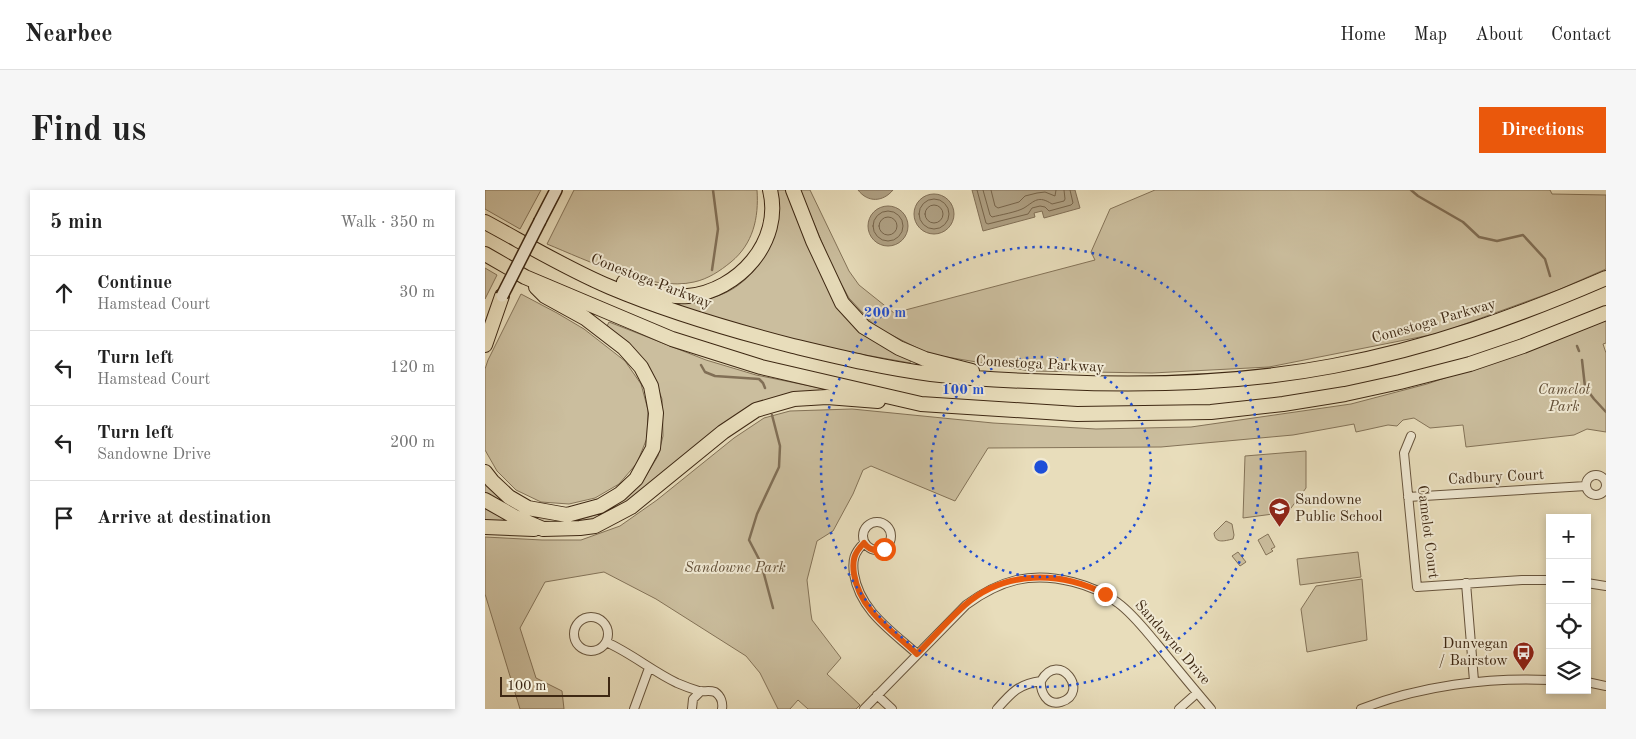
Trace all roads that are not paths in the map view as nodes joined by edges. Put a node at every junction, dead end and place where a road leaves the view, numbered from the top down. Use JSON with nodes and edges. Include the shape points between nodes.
{"nodes":[{"id":1,"x":555,"y":190,"type":"edge"},
{"id":2,"x":770,"y":190,"type":"edge"},
{"id":3,"x":793,"y":190,"type":"edge"},
{"id":4,"x":485,"y":222,"type":"edge"},
{"id":5,"x":485,"y":254,"type":"edge"},
{"id":6,"x":562,"y":263,"type":"junction"},
{"id":7,"x":525,"y":277,"type":"junction"},
{"id":8,"x":1606,"y":278,"type":"edge"},
{"id":9,"x":502,"y":296,"type":"junction"},
{"id":10,"x":1606,"y":312,"type":"edge"},
{"id":11,"x":485,"y":329,"type":"edge"},
{"id":12,"x":485,"y":345,"type":"edge"},
{"id":13,"x":1012,"y":380,"type":"junction"},
{"id":14,"x":921,"y":404,"type":"junction"},
{"id":15,"x":1411,"y":436,"type":"dead end"},
{"id":16,"x":485,"y":472,"type":"edge"},
{"id":17,"x":1586,"y":486,"type":"dead end"},
{"id":18,"x":1408,"y":497,"type":"junction"},
{"id":19,"x":485,"y":500,"type":"edge"},
{"id":20,"x":485,"y":527,"type":"edge"},
{"id":21,"x":543,"y":529,"type":"junction"},
{"id":22,"x":864,"y":543,"type":"dead end"},
{"id":23,"x":1546,"y":580,"type":"edge"},
{"id":24,"x":1466,"y":583,"type":"junction"},
{"id":25,"x":1591,"y":584,"type":"edge"},
{"id":26,"x":1606,"y":586,"type":"edge"},
{"id":27,"x":606,"y":642,"type":"junction"},
{"id":28,"x":917,"y":654,"type":"junction"},
{"id":29,"x":649,"y":668,"type":"junction"},
{"id":30,"x":1041,"y":680,"type":"junction"},
{"id":31,"x":1546,"y":680,"type":"edge"},
{"id":32,"x":1475,"y":681,"type":"junction"},
{"id":33,"x":1591,"y":683,"type":"edge"},
{"id":34,"x":1606,"y":686,"type":"edge"},
{"id":35,"x":701,"y":692,"type":"junction"},
{"id":36,"x":1197,"y":692,"type":"junction"},
{"id":37,"x":877,"y":695,"type":"junction"},
{"id":38,"x":634,"y":709,"type":"edge"},
{"id":39,"x":692,"y":709,"type":"edge"},
{"id":40,"x":722,"y":709,"type":"edge"},
{"id":41,"x":864,"y":709,"type":"edge"},
{"id":42,"x":892,"y":709,"type":"edge"},
{"id":43,"x":997,"y":709,"type":"edge"},
{"id":44,"x":1179,"y":709,"type":"edge"},
{"id":45,"x":1211,"y":709,"type":"edge"},
{"id":46,"x":1361,"y":709,"type":"edge"}],
"edges":[{"from":1,"to":9,"type":"main road","bridge":true},
{"from":2,"to":6,"type":"highway","via":[[772,212],[769,228],[757,257],[736,277],[713,291],[687,296],[664,294]]},
{"from":3,"to":13,"type":"highway","via":[[843,303],[864,327],[925,359]]},
{"from":4,"to":6,"type":"highway","name":"Conestoga Parkway"},
{"from":5,"to":7,"type":"highway"},
{"from":6,"to":13,"type":"highway","name":"Conestoga Parkway","via":[[607,286],[674,312],[754,336],[859,362],[932,374]]},
{"from":7,"to":14,"type":"highway","via":[[672,339],[761,367]]},
{"from":7,"to":16,"type":"highway","via":[[545,296],[585,318],[624,348],[641,367],[651,386],[656,413],[653,448],[636,480],[620,494],[600,506],[567,515],[528,508],[509,497]]},
{"from":8,"to":13,"type":"highway","name":"Conestoga Parkway","via":[[1469,332],[1407,350],[1332,366],[1236,380],[1123,385]]},
{"from":9,"to":11,"type":"main road"},
{"from":9,"to":12,"type":"highway"},
{"from":10,"to":14,"type":"highway","via":[[1470,364],[1382,386],[1283,404],[1211,412],[1077,414]]},
{"from":14,"to":21,"type":"highway","via":[[827,397],[794,399],[756,410],[723,432],[631,507],[595,526]]},
{"from":15,"to":18,"type":"street","name":"Camelot Court","via":[[1404,453]]},
{"from":17,"to":18,"type":"street","name":"Cadbury Court"},
{"from":18,"to":24,"type":"street","name":"Camelot Court","via":[[1417,587]]},
{"from":19,"to":21,"type":"highway","via":[[515,518]]},
{"from":20,"to":21,"type":"highway"},
{"from":22,"to":28,"type":"street","via":[[856,551],[853,565],[856,585],[873,614]]},
{"from":23,"to":24,"type":"street"},
{"from":24,"to":32,"type":"street"},
{"from":25,"to":26,"type":"street"},
{"from":27,"to":27,"type":"street","via":[[597,650],[586,650],[575,640],[575,628],[590,617],[600,620],[607,628]]},
{"from":27,"to":29,"type":"street"},
{"from":28,"to":36,"type":"street","name":"Sandowne Drive","via":[[965,605],[982,593],[1019,579],[1038,576],[1059,578],[1089,586],[1118,603],[1142,626]]},
{"from":28,"to":37,"type":"street","name":"Sandowne Drive"},
{"from":29,"to":35,"type":"street"},
{"from":29,"to":38,"type":"street"},
{"from":30,"to":30,"type":"street","via":[[1051,670],[1064,671],[1073,680],[1073,692],[1068,699],[1051,702],[1042,694]]},
{"from":30,"to":43,"type":"street","via":[[1013,691]]},
{"from":31,"to":32,"type":"street"},
{"from":32,"to":46,"type":"street"},
{"from":33,"to":34,"type":"street"},
{"from":35,"to":39,"type":"street","via":[[693,700]]},
{"from":35,"to":40,"type":"street","via":[[707,690],[718,695]]},
{"from":36,"to":44,"type":"street"},
{"from":36,"to":45,"type":"street","name":"Sandowne Drive"},
{"from":37,"to":41,"type":"street","name":"Sandowne Drive"},
{"from":37,"to":42,"type":"street"}]}
